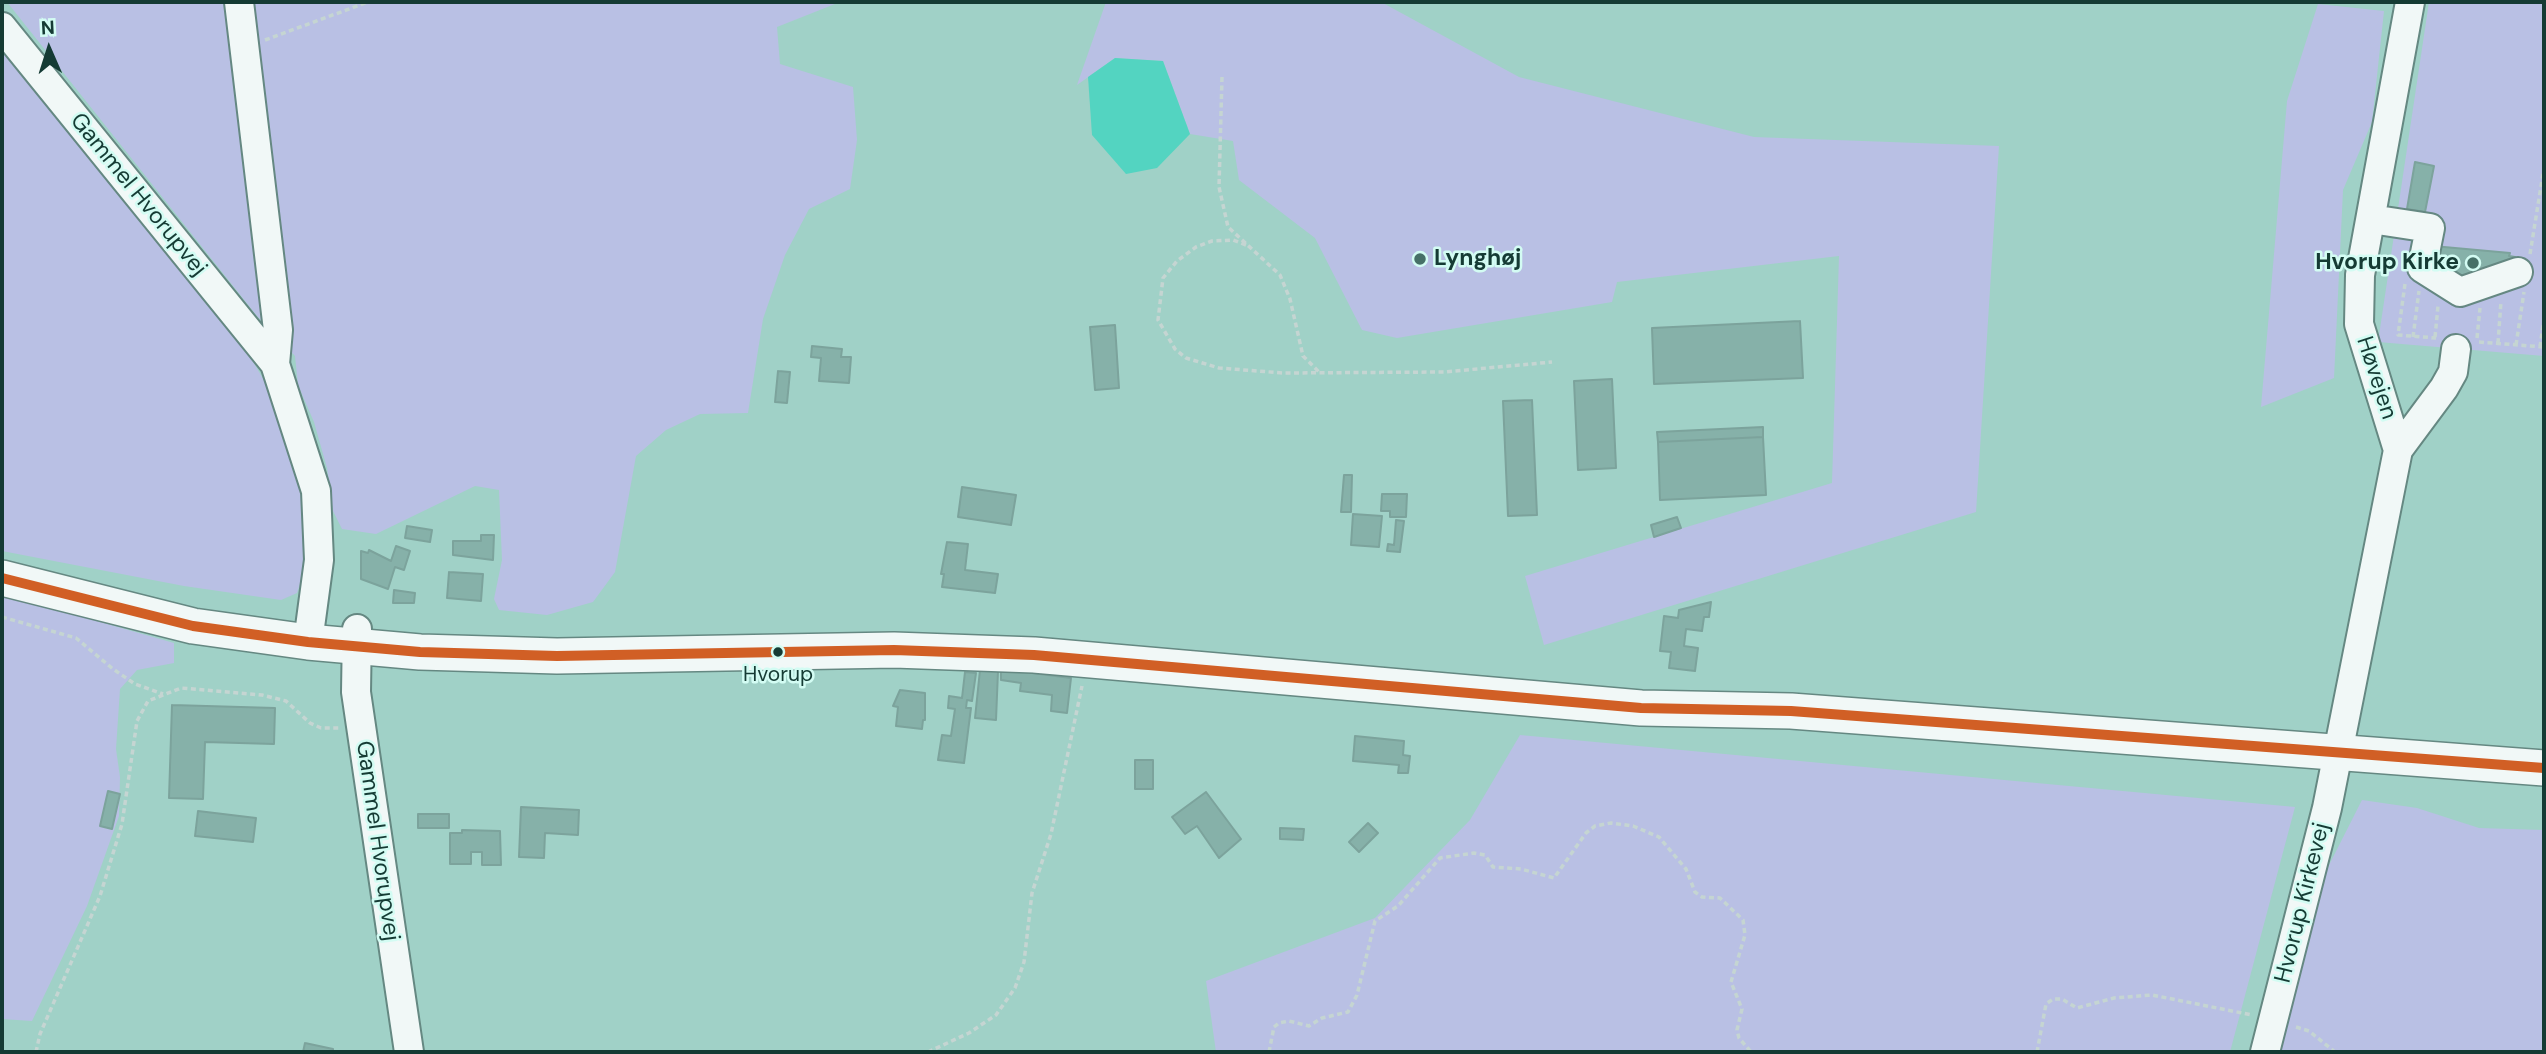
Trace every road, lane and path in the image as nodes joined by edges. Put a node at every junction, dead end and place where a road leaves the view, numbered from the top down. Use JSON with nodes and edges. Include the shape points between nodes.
{"nodes":[{"id":1,"x":239,"y":2,"type":"edge"},
{"id":2,"x":368,"y":2,"type":"edge"},
{"id":3,"x":2410,"y":2,"type":"edge"},
{"id":4,"x":2,"y":27,"type":"edge"},
{"id":5,"x":244,"y":48,"type":"junction"},
{"id":6,"x":1222,"y":77,"type":"dead end"},
{"id":7,"x":2543,"y":174,"type":"edge"},
{"id":8,"x":2371,"y":219,"type":"junction"},
{"id":9,"x":1246,"y":245,"type":"junction"},
{"id":10,"x":2431,"y":274,"type":"junction"},
{"id":11,"x":2512,"y":276,"type":"junction"},
{"id":12,"x":2544,"y":318,"type":"edge"},
{"id":13,"x":2413,"y":337,"type":"dead end"},
{"id":14,"x":2456,"y":343,"type":"junction"},
{"id":15,"x":2498,"y":344,"type":"dead end"},
{"id":16,"x":2516,"y":345,"type":"dead end"},
{"id":17,"x":2540,"y":347,"type":"dead end"},
{"id":18,"x":1552,"y":362,"type":"dead end"},
{"id":19,"x":275,"y":364,"type":"junction"},
{"id":20,"x":1320,"y":373,"type":"junction"},
{"id":21,"x":2398,"y":450,"type":"junction"},
{"id":22,"x":2,"y":578,"type":"edge"},
{"id":23,"x":2,"y":617,"type":"edge"},
{"id":24,"x":309,"y":633,"type":"junction"},
{"id":25,"x":356,"y":638,"type":"junction"},
{"id":26,"x":1088,"y":659,"type":"junction"},
{"id":27,"x":165,"y":695,"type":"junction"},
{"id":28,"x":1791,"y":711,"type":"junction"},
{"id":29,"x":361,"y":728,"type":"junction"},
{"id":30,"x":2339,"y":753,"type":"junction"},
{"id":31,"x":2544,"y":768,"type":"edge"},
{"id":32,"x":2273,"y":1019,"type":"junction"},
{"id":33,"x":36,"y":1052,"type":"edge"},
{"id":34,"x":409,"y":1052,"type":"edge"},
{"id":35,"x":928,"y":1052,"type":"edge"},
{"id":36,"x":1269,"y":1052,"type":"edge"},
{"id":37,"x":1751,"y":1052,"type":"edge"},
{"id":38,"x":2037,"y":1052,"type":"edge"},
{"id":39,"x":2265,"y":1052,"type":"edge"},
{"id":40,"x":2335,"y":1052,"type":"edge"}],
"edges":[{"from":1,"to":5,"type":"street","name":"Gammel Hvorupvej"},
{"from":2,"to":5,"type":"path"},
{"from":3,"to":8,"type":"street","name":"Høvejen"},
{"from":4,"to":19,"type":"street","name":"Gammel Hvorupvej"},
{"from":5,"to":19,"type":"street","name":"Gammel Hvorupvej","via":[[278,330]]},
{"from":6,"to":9,"type":"path","via":[[1219,187],[1228,226]]},
{"from":7,"to":11,"type":"path"},
{"from":8,"to":10,"type":"street","via":[[2430,228]]},
{"from":8,"to":21,"type":"street","name":"Høvejen","via":[[2360,275],[2359,324]]},
{"from":9,"to":20,"type":"path","via":[[1280,275],[1303,356]]},
{"from":9,"to":20,"type":"path","via":[[1212,241],[1177,261],[1163,278],[1158,320],[1175,349],[1186,358],[1219,368]]},
{"from":10,"to":11,"type":"street","via":[[2460,292]]},
{"from":10,"to":13,"type":"path"},
{"from":10,"to":14,"type":"path"},
{"from":11,"to":14,"type":"path"},
{"from":11,"to":15,"type":"path"},
{"from":11,"to":16,"type":"path"},
{"from":12,"to":17,"type":"path"},
{"from":14,"to":21,"type":"street","via":[[2453,372]]},
{"from":18,"to":20,"type":"path","via":[[1444,372]]},
{"from":19,"to":24,"type":"street","name":"Gammel Hvorupvej","via":[[316,491],[319,559]]},
{"from":21,"to":30,"type":"street","name":"Høvejen"},
{"from":22,"to":24,"type":"main road","via":[[193,626]]},
{"from":23,"to":27,"type":"path","via":[[76,638],[124,677]]},
{"from":24,"to":25,"type":"main road"},
{"from":25,"to":26,"type":"main road","via":[[557,656],[894,650]]},
{"from":25,"to":28,"type":"main road","via":[[895,632],[1035,637],[1644,690]]},
{"from":25,"to":29,"type":"street","name":"Gammel Hvorupvej"},
{"from":26,"to":28,"type":"main road","via":[[1641,708]]},
{"from":26,"to":35,"type":"path","via":[[1051,834],[1032,893],[1024,962],[1015,988],[996,1015]]},
{"from":27,"to":29,"type":"path","via":[[181,688],[262,695],[286,701],[321,728]]},
{"from":27,"to":33,"type":"path","via":[[148,701],[137,721],[122,824],[100,896]]},
{"from":28,"to":30,"type":"main road"},
{"from":29,"to":34,"type":"street","name":"Gammel Hvorupvej"},
{"from":30,"to":31,"type":"main road"},
{"from":30,"to":32,"type":"street","name":"Hvorup Kirkevej"},
{"from":32,"to":38,"type":"path","via":[[2152,995],[2077,1009],[2053,999],[2046,1004]]},
{"from":32,"to":39,"type":"street","name":"Hvorup Kirkevej"},
{"from":32,"to":40,"type":"path","via":[[2309,1031]]},
{"from":36,"to":37,"type":"path","via":[[1279,1023],[1310,1026],[1348,1012],[1357,995],[1375,921],[1398,906],[1440,858],[1474,853],[1485,855],[1493,867],[1555,878],[1587,833],[1611,823],[1659,837],[1686,869],[1695,892],[1720,898],[1743,920],[1745,935],[1731,982],[1742,1009],[1739,1038]]}]}
